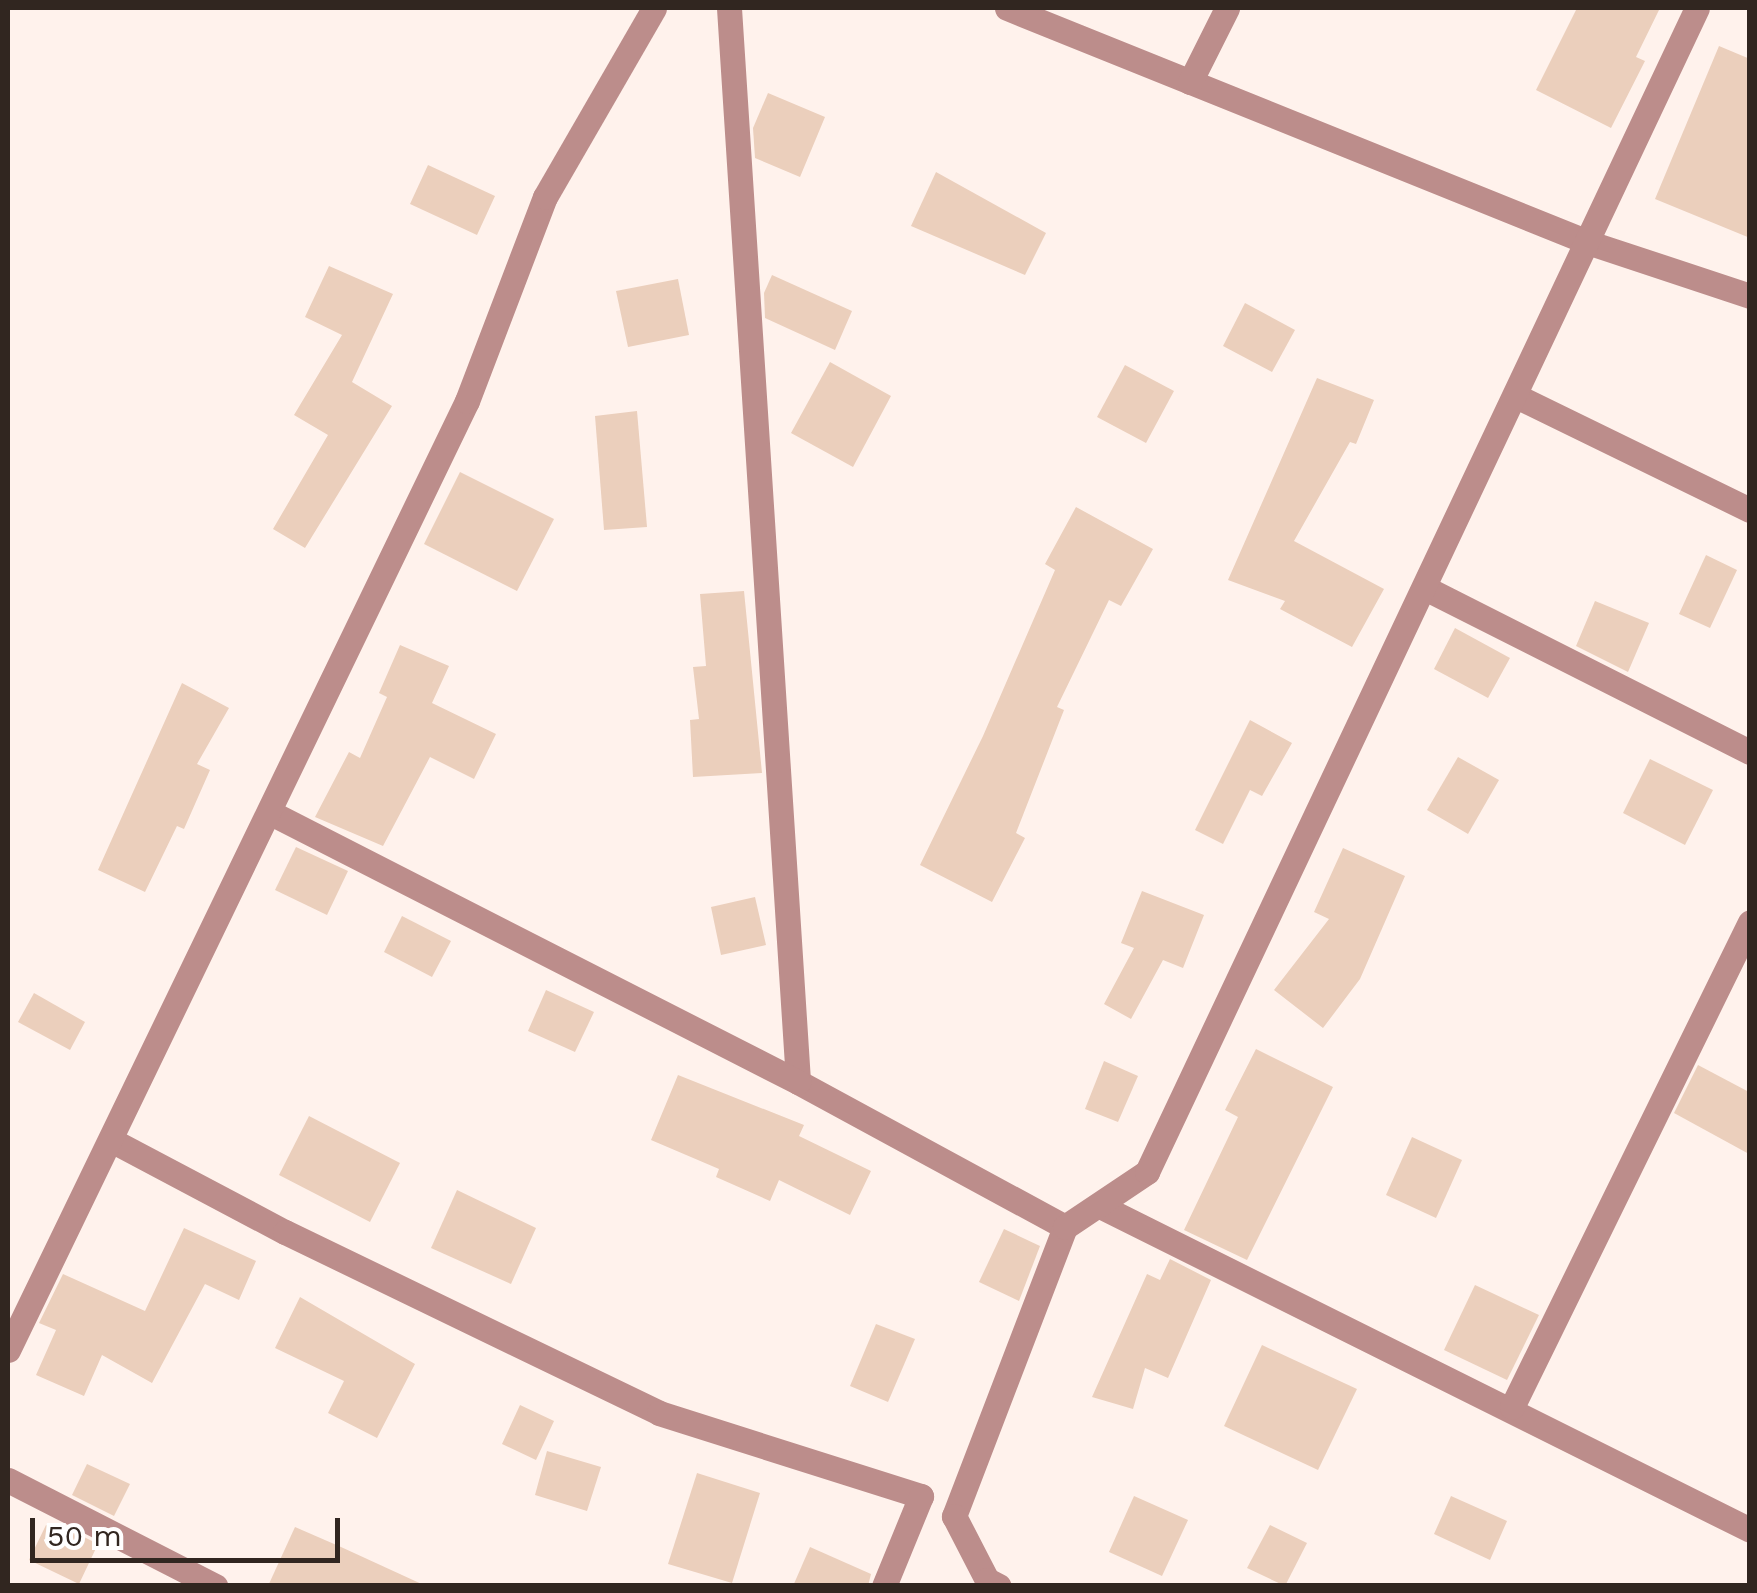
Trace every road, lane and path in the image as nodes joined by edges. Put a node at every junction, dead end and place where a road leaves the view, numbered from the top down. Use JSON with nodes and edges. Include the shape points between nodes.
{"nodes":[{"id":1,"x":654,"y":8,"type":"edge"},
{"id":2,"x":730,"y":8,"type":"edge"},
{"id":3,"x":1007,"y":8,"type":"edge"},
{"id":4,"x":1227,"y":8,"type":"edge"},
{"id":5,"x":1697,"y":8,"type":"edge"},
{"id":6,"x":1190,"y":82,"type":"junction"},
{"id":7,"x":1590,"y":243,"type":"junction"},
{"id":8,"x":1750,"y":296,"type":"edge"},
{"id":9,"x":1516,"y":396,"type":"junction"},
{"id":10,"x":1750,"y":510,"type":"edge"},
{"id":11,"x":1425,"y":588,"type":"junction"},
{"id":12,"x":1750,"y":752,"type":"edge"},
{"id":13,"x":271,"y":813,"type":"junction"},
{"id":14,"x":1750,"y":922,"type":"edge"},
{"id":15,"x":798,"y":1082,"type":"junction"},
{"id":16,"x":111,"y":1140,"type":"junction"},
{"id":17,"x":1102,"y":1207,"type":"junction"},
{"id":18,"x":1065,"y":1227,"type":"junction"},
{"id":19,"x":8,"y":1350,"type":"edge"},
{"id":20,"x":1512,"y":1407,"type":"junction"},
{"id":21,"x":8,"y":1480,"type":"edge"},
{"id":22,"x":922,"y":1496,"type":"junction"},
{"id":23,"x":954,"y":1516,"type":"junction"},
{"id":24,"x":1750,"y":1530,"type":"edge"},
{"id":25,"x":215,"y":1586,"type":"edge"},
{"id":26,"x":884,"y":1586,"type":"edge"},
{"id":27,"x":1000,"y":1586,"type":"edge"}],
"edges":[{"from":1,"to":13,"type":"street","via":[[545,197],[467,401]]},
{"from":2,"to":15,"type":"street"},
{"from":3,"to":6,"type":"street"},
{"from":4,"to":6,"type":"street"},
{"from":5,"to":7,"type":"street"},
{"from":6,"to":7,"type":"street"},
{"from":7,"to":8,"type":"street"},
{"from":7,"to":9,"type":"street"},
{"from":9,"to":10,"type":"street"},
{"from":9,"to":11,"type":"street"},
{"from":11,"to":12,"type":"street"},
{"from":11,"to":17,"type":"street","via":[[1147,1172]]},
{"from":13,"to":15,"type":"street"},
{"from":13,"to":16,"type":"street"},
{"from":14,"to":20,"type":"street"},
{"from":15,"to":18,"type":"street"},
{"from":16,"to":19,"type":"street"},
{"from":16,"to":22,"type":"street","via":[[659,1413]]},
{"from":17,"to":18,"type":"street"},
{"from":17,"to":20,"type":"street"},
{"from":18,"to":23,"type":"street"},
{"from":20,"to":24,"type":"street"},
{"from":21,"to":25,"type":"street"},
{"from":22,"to":23,"type":"street"},
{"from":22,"to":26,"type":"street"},
{"from":23,"to":27,"type":"street","via":[[987,1580]]}]}
